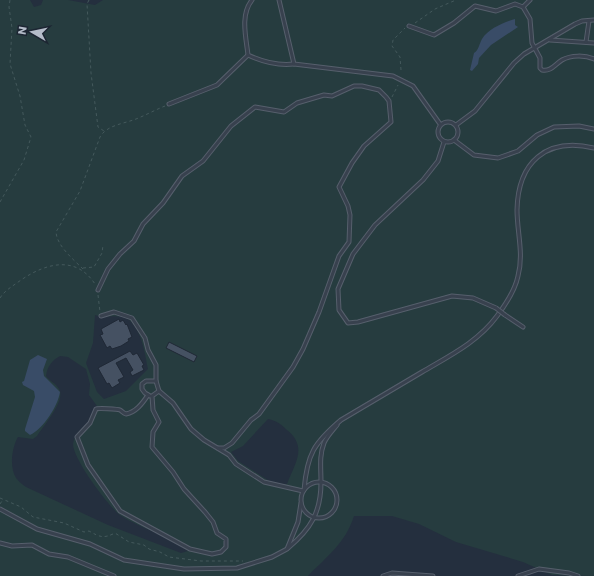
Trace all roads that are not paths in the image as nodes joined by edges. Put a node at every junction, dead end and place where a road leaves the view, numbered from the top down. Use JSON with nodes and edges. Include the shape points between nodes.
{"nodes":[{"id":1,"x":252,"y":0,"type":"edge"},
{"id":2,"x":279,"y":0,"type":"edge"},
{"id":3,"x":530,"y":0,"type":"edge"},
{"id":4,"x":523,"y":7,"type":"junction"},
{"id":5,"x":594,"y":20,"type":"edge"},
{"id":6,"x":589,"y":21,"type":"junction"},
{"id":7,"x":409,"y":26,"type":"dead end"},
{"id":8,"x":549,"y":40,"type":"junction"},
{"id":9,"x":586,"y":42,"type":"junction"},
{"id":10,"x":594,"y":43,"type":"edge"},
{"id":11,"x":535,"y":46,"type":"junction"},
{"id":12,"x":248,"y":55,"type":"junction"},
{"id":13,"x":594,"y":59,"type":"edge"},
{"id":14,"x":294,"y":64,"type":"junction"},
{"id":15,"x":169,"y":104,"type":"road end"},
{"id":16,"x":440,"y":124,"type":"junction"},
{"id":17,"x":456,"y":125,"type":"junction"},
{"id":18,"x":594,"y":129,"type":"edge"},
{"id":19,"x":454,"y":140,"type":"junction"},
{"id":20,"x":444,"y":142,"type":"junction"},
{"id":21,"x":594,"y":148,"type":"edge"},
{"id":22,"x":98,"y":290,"type":"road end"},
{"id":23,"x":101,"y":316,"type":"road end"},
{"id":24,"x":523,"y":327,"type":"dead end"},
{"id":25,"x":156,"y":381,"type":"junction"},
{"id":26,"x":159,"y":391,"type":"junction"},
{"id":27,"x":150,"y":396,"type":"junction"},
{"id":28,"x":341,"y":420,"type":"junction"},
{"id":29,"x":218,"y":448,"type":"junction"},
{"id":30,"x":321,"y":482,"type":"junction"},
{"id":31,"x":304,"y":490,"type":"junction"},
{"id":32,"x":301,"y":504,"type":"junction"},
{"id":33,"x":0,"y":509,"type":"edge"},
{"id":34,"x":314,"y":518,"type":"junction"},
{"id":35,"x":0,"y":543,"type":"edge"},
{"id":36,"x":287,"y":549,"type":"junction"},
{"id":37,"x":114,"y":576,"type":"edge"},
{"id":38,"x":383,"y":576,"type":"edge"},
{"id":39,"x":433,"y":576,"type":"edge"},
{"id":40,"x":518,"y":576,"type":"edge"},
{"id":41,"x":578,"y":576,"type":"edge"}],
"edges":[{"from":1,"to":12,"type":"lane","via":[[248,6],[244,26]]},
{"from":2,"to":14,"type":"lane"},
{"from":3,"to":4,"type":"lane"},
{"from":4,"to":7,"type":"lane","via":[[515,4],[496,11],[475,6],[434,35]]},
{"from":4,"to":11,"type":"lane","via":[[530,19],[531,36]]},
{"from":5,"to":6,"type":"lane"},
{"from":6,"to":8,"type":"lane","via":[[575,24]]},
{"from":6,"to":9,"type":"lane"},
{"from":8,"to":9,"type":"lane"},
{"from":8,"to":11,"type":"lane"},
{"from":9,"to":10,"type":"lane"},
{"from":11,"to":13,"type":"lane","via":[[540,58],[540,68],[545,71],[569,58]]},
{"from":11,"to":17,"type":"lane","via":[[514,63],[475,111]]},
{"from":12,"to":14,"type":"lane","via":[[263,62]]},
{"from":12,"to":15,"type":"lane","via":[[217,85]]},
{"from":14,"to":16,"type":"lane","via":[[393,76],[413,86]]},
{"from":16,"to":17,"type":"lane","via":[[450,121]]},
{"from":16,"to":20,"type":"lane","via":[[437,134]]},
{"from":17,"to":19,"type":"lane","via":[[458,131]]},
{"from":18,"to":19,"type":"lane","via":[[579,126],[554,127],[537,135],[518,151],[498,158],[474,155]]},
{"from":19,"to":20,"type":"lane"},
{"from":20,"to":24,"type":"lane","bridge":true,"via":[[438,161],[424,180],[375,224],[353,254],[338,289],[339,310],[348,323],[358,322],[452,296],[473,298],[496,308]]},
{"from":21,"to":28,"type":"lane","via":[[557,147],[539,155],[530,164],[519,192],[518,276],[506,304],[482,335]]},
{"from":22,"to":29,"type":"lane","via":[[114,261],[134,241],[138,230],[163,203],[182,176],[203,161],[231,126],[251,108],[260,107],[284,112],[297,104],[324,95],[332,96],[354,86],[379,90],[389,101],[391,122],[364,146],[339,186],[350,216],[349,242],[339,256],[303,349],[293,368],[259,414],[232,443],[224,448]]},
{"from":23,"to":25,"type":"lane","via":[[114,312],[132,318],[145,338],[156,364]]},
{"from":25,"to":26,"type":"lane"},
{"from":25,"to":27,"type":"lane","via":[[146,381],[142,384],[142,389]]},
{"from":26,"to":27,"type":"lane"},
{"from":26,"to":29,"type":"lane","via":[[173,403],[192,429]]},
{"from":27,"to":27,"type":"lane","via":[[131,413],[102,407],[96,409],[90,424],[77,437],[88,466],[120,511],[140,524],[172,538],[190,550],[212,554],[221,552],[226,547],[226,540],[217,533],[213,522],[152,447],[153,432],[159,422]]},
{"from":28,"to":30,"type":"lane","via":[[325,442],[319,463]]},
{"from":28,"to":31,"type":"lane","via":[[320,437],[310,457]]},
{"from":29,"to":31,"type":"lane","via":[[229,455],[236,464],[264,482]]},
{"from":30,"to":31,"type":"lane","via":[[313,483]]},
{"from":30,"to":34,"type":"lane"},
{"from":30,"to":34,"type":"lane","via":[[336,492],[337,504],[335,510],[326,517]]},
{"from":31,"to":32,"type":"lane"},
{"from":32,"to":34,"type":"lane"},
{"from":32,"to":36,"type":"lane","via":[[298,522]]},
{"from":33,"to":36,"type":"lane","via":[[37,529],[90,544],[124,560],[184,569],[238,568],[272,557]]},
{"from":34,"to":36,"type":"lane","via":[[304,534]]},
{"from":35,"to":37,"type":"lane","via":[[12,546],[32,545],[49,554],[68,557]]},
{"from":38,"to":39,"type":"lane","via":[[392,573]]},
{"from":40,"to":41,"type":"lane","via":[[539,569]]}]}
